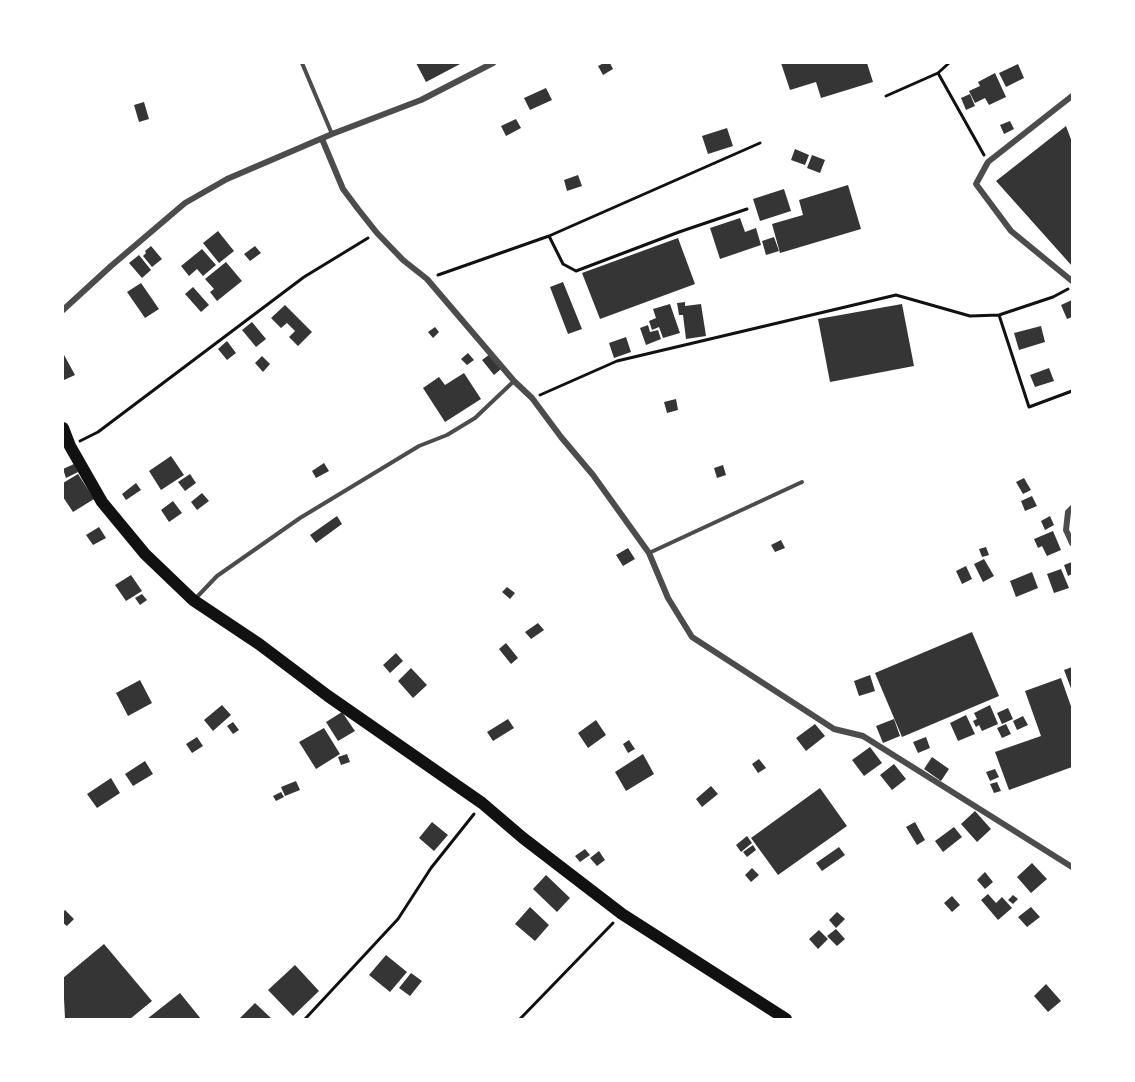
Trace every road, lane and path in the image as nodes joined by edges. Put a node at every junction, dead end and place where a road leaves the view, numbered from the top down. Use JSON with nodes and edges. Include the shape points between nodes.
{"nodes":[{"id":1,"x":302,"y":63,"type":"edge"},
{"id":2,"x":494,"y":63,"type":"edge"},
{"id":3,"x":949,"y":63,"type":"edge"},
{"id":4,"x":938,"y":73,"type":"junction"},
{"id":5,"x":886,"y":96,"type":"dead end"},
{"id":6,"x":1072,"y":96,"type":"edge"},
{"id":7,"x":332,"y":134,"type":"junction"},
{"id":8,"x":321,"y":139,"type":"junction"},
{"id":9,"x":760,"y":143,"type":"dead end"},
{"id":10,"x":987,"y":162,"type":"junction"},
{"id":11,"x":747,"y":209,"type":"dead end"},
{"id":12,"x":377,"y":233,"type":"junction"},
{"id":13,"x":549,"y":236,"type":"junction"},
{"id":14,"x":427,"y":279,"type":"junction"},
{"id":15,"x":1072,"y":281,"type":"edge"},
{"id":16,"x":1072,"y":287,"type":"edge"},
{"id":17,"x":63,"y":310,"type":"edge"},
{"id":18,"x":999,"y":315,"type":"junction"},
{"id":19,"x":514,"y":381,"type":"junction"},
{"id":20,"x":1072,"y":391,"type":"edge"},
{"id":21,"x":532,"y":398,"type":"junction"},
{"id":22,"x":63,"y":428,"type":"edge"},
{"id":23,"x":67,"y":447,"type":"edge"},
{"id":24,"x":802,"y":482,"type":"dead end"},
{"id":25,"x":1072,"y":508,"type":"edge"},
{"id":26,"x":1072,"y":543,"type":"edge"},
{"id":27,"x":649,"y":553,"type":"junction"},
{"id":28,"x":193,"y":600,"type":"junction"},
{"id":29,"x":482,"y":803,"type":"junction"},
{"id":30,"x":1072,"y":867,"type":"edge"},
{"id":31,"x":622,"y":914,"type":"junction"},
{"id":32,"x":304,"y":1019,"type":"edge"},
{"id":33,"x":520,"y":1019,"type":"edge"},
{"id":34,"x":786,"y":1019,"type":"edge"}],
"edges":[{"from":1,"to":7,"type":"lane"},
{"from":2,"to":7,"type":"street","via":[[421,100]]},
{"from":3,"to":4,"type":"path"},
{"from":4,"to":5,"type":"path"},
{"from":4,"to":10,"type":"path"},
{"from":6,"to":10,"type":"street"},
{"from":7,"to":8,"type":"street"},
{"from":8,"to":12,"type":"street","via":[[343,189]]},
{"from":8,"to":17,"type":"street","via":[[227,179],[185,203]]},
{"from":9,"to":13,"type":"path"},
{"from":10,"to":15,"type":"street","via":[[976,184],[1011,231]]},
{"from":11,"to":13,"type":"path","via":[[576,271],[563,264]]},
{"from":12,"to":14,"type":"street"},
{"from":12,"to":23,"type":"path","via":[[304,277],[98,432]]},
{"from":13,"to":14,"type":"path"},
{"from":14,"to":19,"type":"street"},
{"from":16,"to":18,"type":"path"},
{"from":18,"to":20,"type":"path","via":[[1029,407]]},
{"from":18,"to":21,"type":"path","via":[[969,316],[896,295],[617,361]]},
{"from":19,"to":21,"type":"street"},
{"from":19,"to":28,"type":"lane","via":[[475,418],[419,446],[300,518],[217,576]]},
{"from":21,"to":27,"type":"street"},
{"from":22,"to":23,"type":"main road"},
{"from":23,"to":28,"type":"main road","via":[[102,502],[145,554]]},
{"from":24,"to":27,"type":"lane"},
{"from":25,"to":26,"type":"street","via":[[1066,530]]},
{"from":27,"to":30,"type":"street","via":[[668,597],[692,637],[834,729],[863,736]]},
{"from":28,"to":29,"type":"main road"},
{"from":29,"to":31,"type":"main road"},
{"from":29,"to":32,"type":"path","via":[[431,868],[398,919]]},
{"from":31,"to":33,"type":"path"},
{"from":31,"to":34,"type":"main road"}]}
